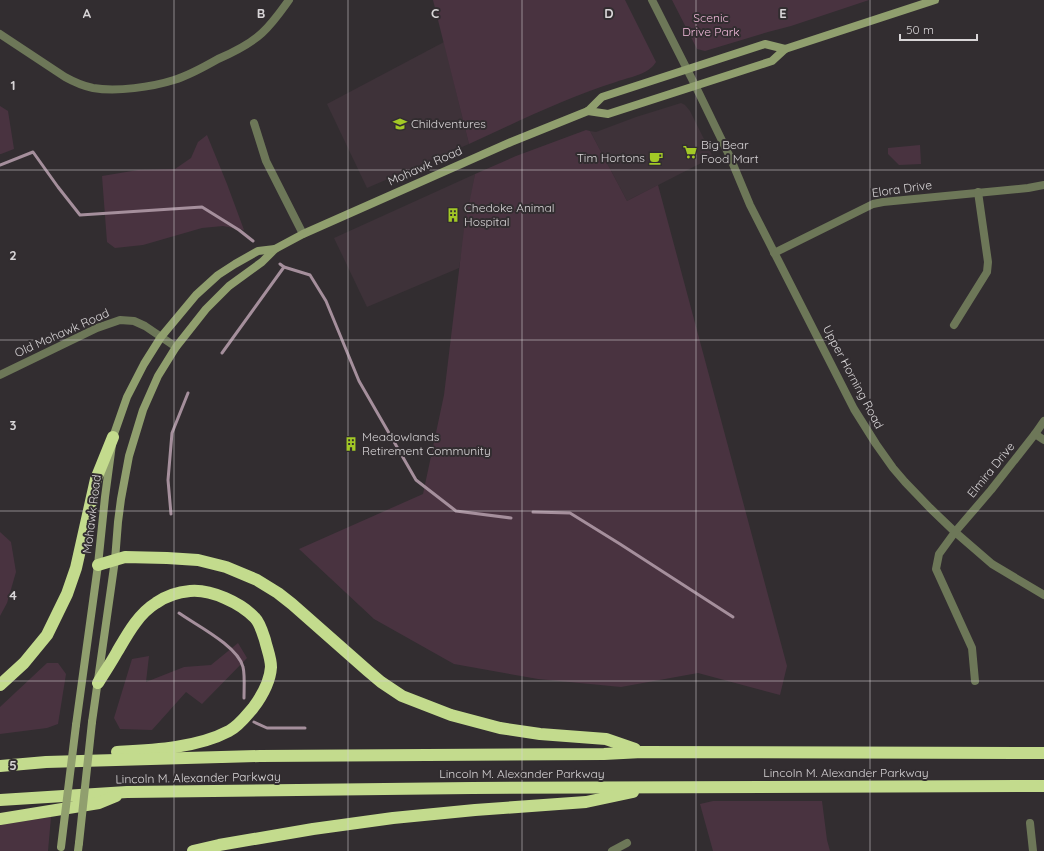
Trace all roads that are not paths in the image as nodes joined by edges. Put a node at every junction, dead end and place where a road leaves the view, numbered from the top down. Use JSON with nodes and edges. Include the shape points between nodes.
{"nodes":[{"id":1,"x":289,"y":0,"type":"edge"},
{"id":2,"x":652,"y":0,"type":"edge"},
{"id":3,"x":935,"y":0,"type":"edge"},
{"id":4,"x":0,"y":34,"type":"edge"},
{"id":5,"x":785,"y":49,"type":"junction"},
{"id":6,"x":687,"y":69,"type":"junction"},
{"id":7,"x":695,"y":85,"type":"junction"},
{"id":8,"x":588,"y":110,"type":"junction"},
{"id":9,"x":254,"y":122,"type":"dead end"},
{"id":10,"x":1044,"y":185,"type":"edge"},
{"id":11,"x":978,"y":192,"type":"junction"},
{"id":12,"x":303,"y":234,"type":"junction"},
{"id":13,"x":275,"y":249,"type":"junction"},
{"id":14,"x":774,"y":253,"type":"junction"},
{"id":15,"x":954,"y":325,"type":"dead end"},
{"id":16,"x":161,"y":337,"type":"junction"},
{"id":17,"x":176,"y":347,"type":"junction"},
{"id":18,"x":0,"y":374,"type":"edge"},
{"id":19,"x":1044,"y":421,"type":"edge"},
{"id":20,"x":1035,"y":434,"type":"junction"},
{"id":21,"x":113,"y":437,"type":"junction"},
{"id":22,"x":1044,"y":440,"type":"edge"},
{"id":23,"x":955,"y":532,"type":"junction"},
{"id":24,"x":115,"y":560,"type":"junction"},
{"id":25,"x":98,"y":565,"type":"junction"},
{"id":26,"x":1044,"y":595,"type":"edge"},
{"id":27,"x":975,"y":681,"type":"dead end"},
{"id":28,"x":98,"y":683,"type":"junction"},
{"id":29,"x":0,"y":685,"type":"edge"},
{"id":30,"x":642,"y":752,"type":"junction"},
{"id":31,"x":1044,"y":753,"type":"edge"},
{"id":32,"x":46,"y":762,"type":"junction"},
{"id":33,"x":0,"y":766,"type":"edge"},
{"id":34,"x":1044,"y":786,"type":"edge"},
{"id":35,"x":659,"y":787,"type":"junction"},
{"id":36,"x":127,"y":792,"type":"junction"},
{"id":37,"x":0,"y":800,"type":"edge"},
{"id":38,"x":0,"y":819,"type":"edge"},
{"id":39,"x":1030,"y":823,"type":"dead end"},
{"id":40,"x":627,"y":843,"type":"dead end"},
{"id":41,"x":79,"y":847,"type":"edge"},
{"id":42,"x":60,"y":849,"type":"edge"},
{"id":43,"x":193,"y":851,"type":"edge"},
{"id":44,"x":612,"y":851,"type":"edge"},
{"id":45,"x":1033,"y":851,"type":"edge"}],
"edges":[{"from":1,"to":4,"type":"street","via":[[268,27],[236,51],[175,80],[146,86],[103,89],[77,83],[55,72]]},
{"from":2,"to":6,"type":"street","name":"Upper Horning Road"},
{"from":3,"to":5,"type":"main road"},
{"from":5,"to":6,"type":"main road","name":"Mohawk Road","via":[[765,44]]},
{"from":5,"to":7,"type":"main road","via":[[772,61]]},
{"from":6,"to":7,"type":"street","name":"Upper Horning Road"},
{"from":6,"to":8,"type":"main road","name":"Mohawk Road","via":[[602,97]]},
{"from":7,"to":8,"type":"main road","via":[[608,114]]},
{"from":7,"to":14,"type":"street","name":"Upper Horning Road"},
{"from":8,"to":12,"type":"main road","name":"Mohawk Road","via":[[484,153]]},
{"from":9,"to":12,"type":"street","via":[[266,161]]},
{"from":10,"to":11,"type":"street","name":"Elora Drive"},
{"from":11,"to":14,"type":"street","name":"Elora Drive","via":[[872,204]]},
{"from":11,"to":15,"type":"street","via":[[988,262],[987,272]]},
{"from":12,"to":13,"type":"main road","name":"Mohawk Road"},
{"from":13,"to":16,"type":"main road","name":"Mohawk Road","via":[[258,251],[218,275],[196,295]]},
{"from":13,"to":17,"type":"main road","name":"Mohawk Road","via":[[221,294]]},
{"from":14,"to":23,"type":"street","name":"Upper Horning Road","via":[[854,409],[876,444],[905,482]]},
{"from":16,"to":17,"type":"street","name":"Old Mohawk Road"},
{"from":16,"to":18,"type":"street","name":"Old Mohawk Road","via":[[134,321],[120,320],[97,328]]},
{"from":16,"to":21,"type":"main road","name":"Mohawk Road","via":[[127,397]]},
{"from":17,"to":24,"type":"main road","name":"Mohawk Road","via":[[158,376],[143,410],[129,456],[118,522]]},
{"from":19,"to":20,"type":"street","name":"Elmira Drive"},
{"from":20,"to":22,"type":"street"},
{"from":20,"to":23,"type":"street","name":"Elmira Drive"},
{"from":21,"to":25,"type":"main road","name":"Mohawk Road"},
{"from":21,"to":29,"type":"highway","via":[[96,479],[76,568],[67,594],[47,635],[24,663]]},
{"from":23,"to":26,"type":"street","name":"Upper Horning Road","via":[[992,564]]},
{"from":23,"to":27,"type":"street","via":[[939,554],[936,569],[972,648]]},
{"from":24,"to":25,"type":"highway"},
{"from":24,"to":28,"type":"main road","name":"Mohawk Road"},
{"from":24,"to":30,"type":"highway","via":[[125,557],[167,558],[198,560],[226,567],[257,580],[278,593],[381,682],[402,696],[451,715],[500,728],[606,739]]},
{"from":25,"to":42,"type":"main road","name":"Mohawk Road","bridge":true},
{"from":28,"to":32,"type":"highway","via":[[140,617],[155,603],[175,594],[191,591],[211,593],[230,600],[256,619],[264,636],[271,666],[267,684],[245,718],[231,730],[212,739],[181,746],[135,751],[64,754]]},
{"from":28,"to":41,"type":"main road","name":"Mohawk Road","bridge":true},
{"from":30,"to":31,"type":"highway","name":"Lincoln M. Alexander Parkway"},
{"from":30,"to":32,"type":"highway","name":"Lincoln M. Alexander Parkway","via":[[260,756]]},
{"from":32,"to":33,"type":"highway","name":"Lincoln M. Alexander Parkway"},
{"from":34,"to":35,"type":"highway","name":"Lincoln M. Alexander Parkway"},
{"from":35,"to":36,"type":"highway","name":"Lincoln M. Alexander Parkway"},
{"from":35,"to":43,"type":"highway","via":[[586,802],[393,818],[314,829]]},
{"from":36,"to":37,"type":"highway","name":"Lincoln M. Alexander Parkway"},
{"from":36,"to":38,"type":"highway","via":[[99,803]]},
{"from":39,"to":45,"type":"street"},
{"from":40,"to":44,"type":"street"}]}
